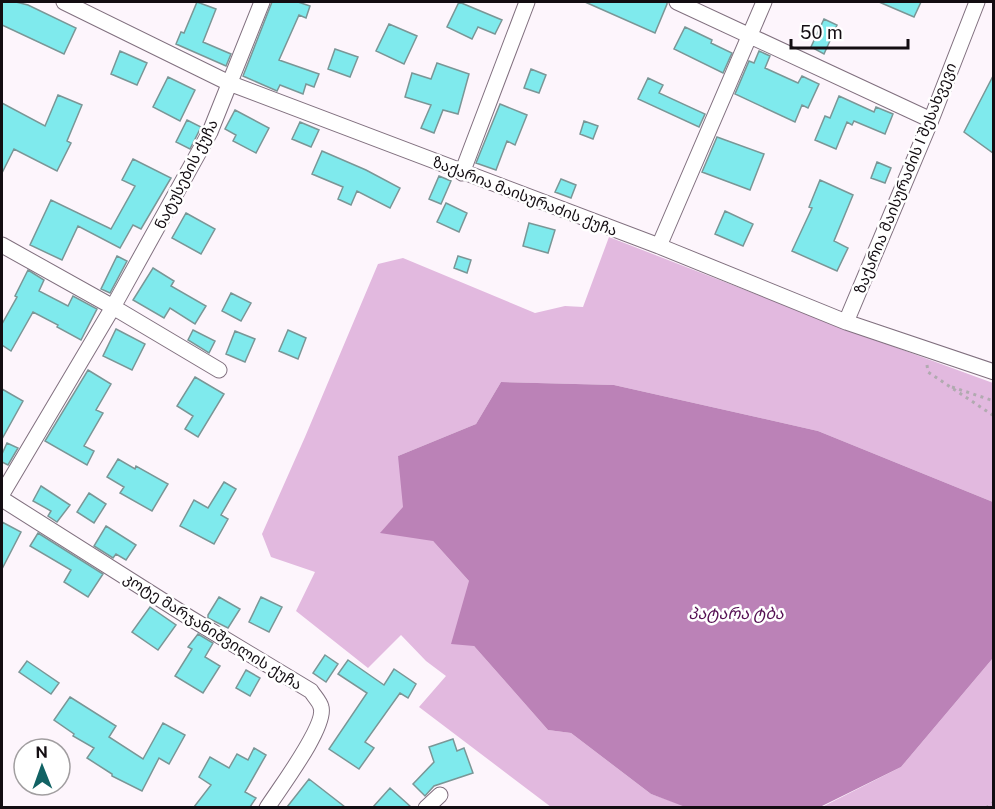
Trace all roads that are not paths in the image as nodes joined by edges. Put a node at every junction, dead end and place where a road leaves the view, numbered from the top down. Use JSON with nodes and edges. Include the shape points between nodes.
{"nodes":[{"id":1,"x":64,"y":2,"type":"edge"},
{"id":2,"x":262,"y":2,"type":"edge"},
{"id":3,"x":527,"y":2,"type":"edge"},
{"id":4,"x":677,"y":2,"type":"edge"},
{"id":5,"x":764,"y":2,"type":"edge"},
{"id":6,"x":977,"y":2,"type":"edge"},
{"id":7,"x":749,"y":35,"type":"junction"},
{"id":8,"x":229,"y":83,"type":"junction"},
{"id":9,"x":931,"y":120,"type":"junction"},
{"id":10,"x":462,"y":173,"type":"junction"},
{"id":11,"x":2,"y":245,"type":"edge"},
{"id":12,"x":659,"y":246,"type":"junction"},
{"id":13,"x":113,"y":307,"type":"junction"},
{"id":14,"x":846,"y":322,"type":"junction"},
{"id":15,"x":219,"y":370,"type":"dead end"},
{"id":16,"x":993,"y":372,"type":"edge"},
{"id":17,"x":2,"y":494,"type":"edge"},
{"id":18,"x":2,"y":499,"type":"edge"},
{"id":19,"x":440,"y":795,"type":"dead end"},
{"id":20,"x":267,"y":807,"type":"edge"},
{"id":21,"x":426,"y":807,"type":"edge"}],
"edges":[{"from":1,"to":8,"type":"street","name":"ზაქარია მაისურაძის ქუჩა"},
{"from":2,"to":8,"type":"street","name":"ნატუსების ქუჩა"},
{"from":3,"to":10,"type":"street"},
{"from":4,"to":7,"type":"street"},
{"from":5,"to":7,"type":"street"},
{"from":6,"to":9,"type":"street","name":"ზაქარია მაისურაძის I შესახვევი"},
{"from":7,"to":9,"type":"street"},
{"from":7,"to":12,"type":"street"},
{"from":8,"to":10,"type":"street","name":"ზაქარია მაისურაძის ქუჩა"},
{"from":8,"to":13,"type":"street","name":"ნატუსების ქუჩა","via":[[210,132]]},
{"from":9,"to":14,"type":"street","name":"ზაქარია მაისურაძის I შესახვევი"},
{"from":10,"to":12,"type":"street","name":"ზაქარია მაისურაძის ქუჩა"},
{"from":11,"to":13,"type":"street"},
{"from":12,"to":14,"type":"street","name":"ზაქარია მაისურაძის ქუჩა"},
{"from":13,"to":15,"type":"street"},
{"from":13,"to":17,"type":"street","name":"ნატუსების ქუჩა"},
{"from":14,"to":16,"type":"street","name":"ზაქარია მაისურაძის ქუჩა"},
{"from":18,"to":20,"type":"street","name":"კოტე მარჯანიშვილის ქუჩა","via":[[311,691],[321,705],[317,730]]},
{"from":19,"to":21,"type":"street"}]}
